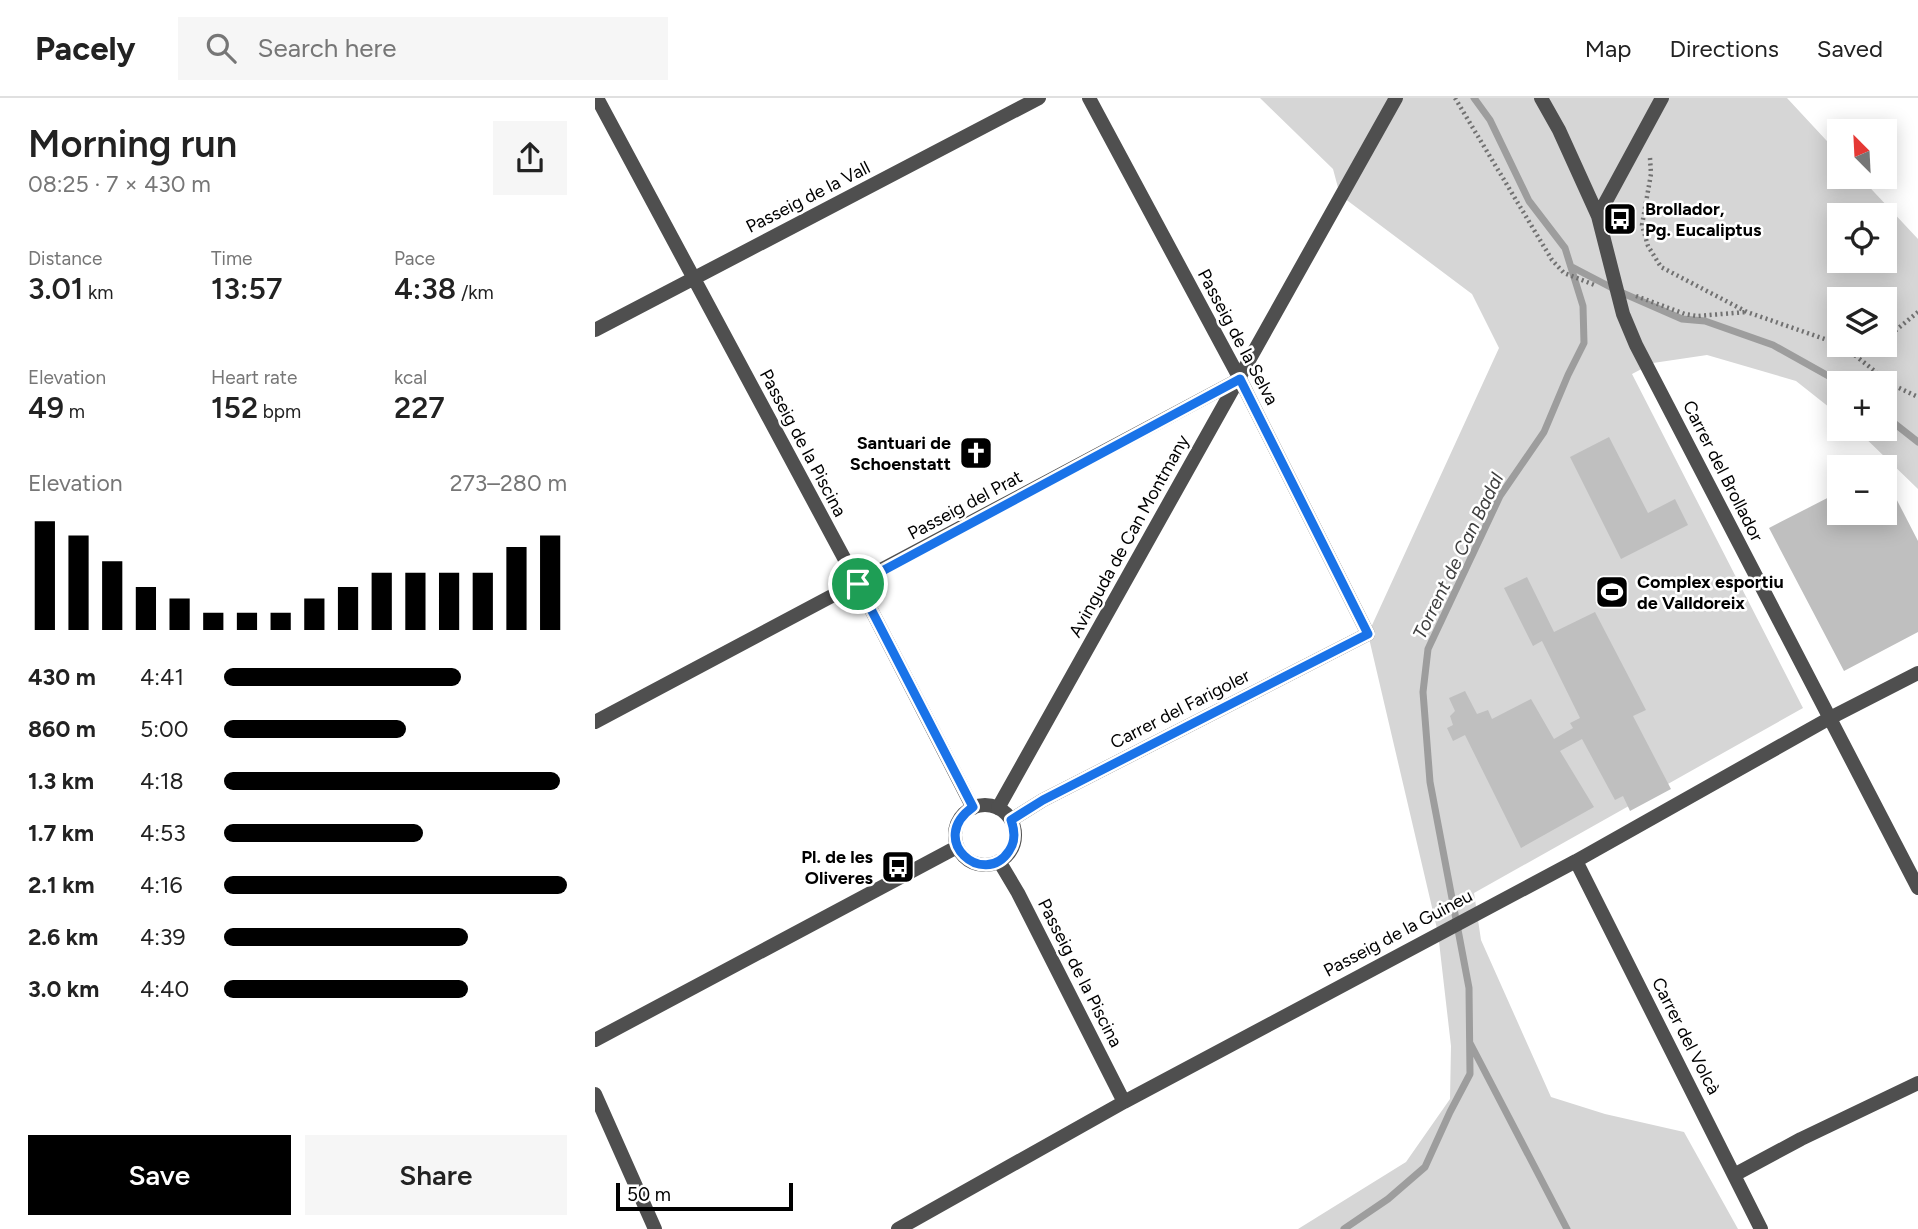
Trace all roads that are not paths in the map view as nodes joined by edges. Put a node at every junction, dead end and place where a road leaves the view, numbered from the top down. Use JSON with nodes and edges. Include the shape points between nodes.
{"nodes":[{"id":1,"x":597,"y":98,"type":"edge"},
{"id":2,"x":1039,"y":98,"type":"edge"},
{"id":3,"x":1089,"y":98,"type":"edge"},
{"id":4,"x":1396,"y":98,"type":"edge"},
{"id":5,"x":1541,"y":98,"type":"edge"},
{"id":6,"x":1662,"y":98,"type":"edge"},
{"id":7,"x":1598,"y":216,"type":"junction"},
{"id":8,"x":693,"y":278,"type":"junction"},
{"id":9,"x":595,"y":330,"type":"edge"},
{"id":10,"x":1240,"y":379,"type":"junction"},
{"id":11,"x":858,"y":584,"type":"junction"},
{"id":12,"x":1368,"y":634,"type":"joint"},
{"id":13,"x":1918,"y":673,"type":"edge"},
{"id":14,"x":1830,"y":718,"type":"junction"},
{"id":15,"x":595,"y":722,"type":"edge"},
{"id":16,"x":973,"y":807,"type":"junction"},
{"id":17,"x":998,"y":808,"type":"junction"},
{"id":18,"x":1011,"y":820,"type":"junction"},
{"id":19,"x":957,"y":847,"type":"junction"},
{"id":20,"x":1576,"y":861,"type":"junction"},
{"id":21,"x":999,"y":862,"type":"junction"},
{"id":22,"x":1918,"y":888,"type":"edge"},
{"id":23,"x":595,"y":1040,"type":"edge"},
{"id":24,"x":1918,"y":1083,"type":"edge"},
{"id":25,"x":595,"y":1094,"type":"edge"},
{"id":26,"x":1124,"y":1102,"type":"junction"},
{"id":27,"x":1734,"y":1175,"type":"junction"},
{"id":28,"x":655,"y":1229,"type":"edge"},
{"id":29,"x":898,"y":1229,"type":"edge"},
{"id":30,"x":1762,"y":1229,"type":"edge"}],
"edges":[{"from":1,"to":8,"type":"street","name":"Passeig de la Piscina"},
{"from":2,"to":8,"type":"street","name":"Passeig de la Vall"},
{"from":3,"to":10,"type":"street","name":"Passeig de la Selva"},
{"from":4,"to":10,"type":"street","name":"Avinguda de Can Montmany"},
{"from":5,"to":7,"type":"street","name":"Carrer del Brollador"},
{"from":6,"to":7,"type":"street"},
{"from":7,"to":14,"type":"street","name":"Carrer del Brollador","via":[[1623,314],[1636,345]]},
{"from":8,"to":9,"type":"street","name":"Passeig de la Vall"},
{"from":8,"to":11,"type":"street","name":"Passeig de la Piscina"},
{"from":10,"to":11,"type":"street","name":"Passeig del Prat"},
{"from":10,"to":12,"type":"street","name":"Passeig de la Selva"},
{"from":10,"to":17,"type":"street","name":"Avinguda de Can Montmany"},
{"from":11,"to":15,"type":"street","name":"Passeig del Prat"},
{"from":11,"to":16,"type":"street","name":"Passeig de la Piscina"},
{"from":12,"to":18,"type":"street","name":"Carrer del Farigoler"},
{"from":13,"to":14,"type":"street","name":"Passeig de la Guineu"},
{"from":14,"to":20,"type":"street","name":"Passeig de la Guineu"},
{"from":14,"to":22,"type":"street","name":"Carrer del Brollador"},
{"from":16,"to":17,"type":"street"},
{"from":16,"to":19,"type":"street","via":[[957,824]]},
{"from":17,"to":18,"type":"street"},
{"from":18,"to":21,"type":"street","via":[[1015,838]]},
{"from":19,"to":21,"type":"street","via":[[970,861]]},
{"from":19,"to":23,"type":"street"},
{"from":20,"to":26,"type":"street","name":"Passeig de la Guineu"},
{"from":20,"to":27,"type":"street","name":"Carrer del Volcà"},
{"from":21,"to":26,"type":"street","name":"Passeig de la Piscina"},
{"from":24,"to":27,"type":"street"},
{"from":25,"to":28,"type":"street"},
{"from":26,"to":29,"type":"street","name":"Passeig de la Guineu"},
{"from":27,"to":30,"type":"street","name":"Carrer del Volcà"}]}
